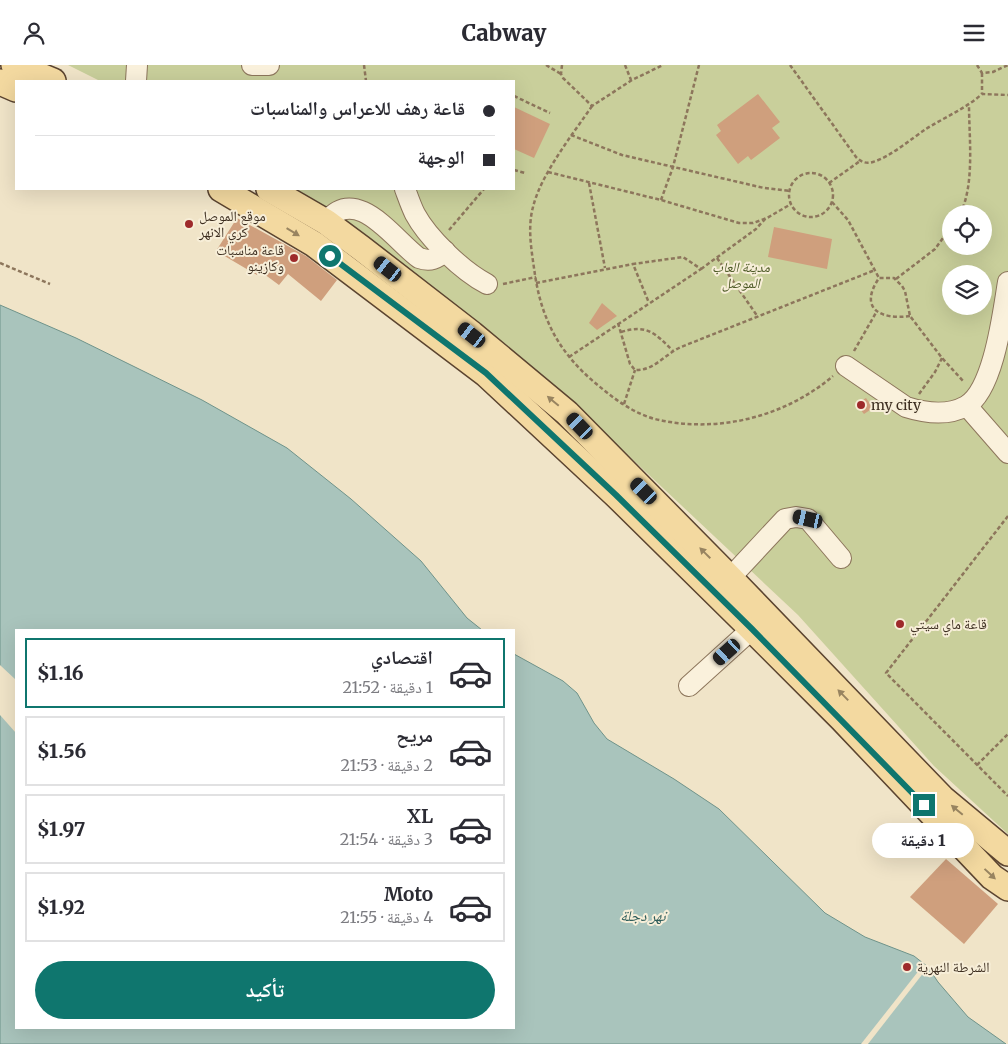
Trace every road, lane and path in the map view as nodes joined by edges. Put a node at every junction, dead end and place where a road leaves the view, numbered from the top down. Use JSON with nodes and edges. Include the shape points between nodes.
{"nodes":[{"id":1,"x":14,"y":65,"type":"edge"},
{"id":2,"x":137,"y":65,"type":"edge"},
{"id":3,"x":252,"y":65,"type":"edge"},
{"id":4,"x":269,"y":65,"type":"edge"},
{"id":5,"x":364,"y":65,"type":"edge"},
{"id":6,"x":546,"y":65,"type":"edge"},
{"id":7,"x":562,"y":65,"type":"edge"},
{"id":8,"x":625,"y":65,"type":"edge"},
{"id":9,"x":663,"y":65,"type":"edge"},
{"id":10,"x":698,"y":65,"type":"edge"},
{"id":11,"x":790,"y":65,"type":"edge"},
{"id":12,"x":977,"y":65,"type":"edge"},
{"id":13,"x":1008,"y":65,"type":"edge"},
{"id":14,"x":982,"y":73,"type":"junction"},
{"id":15,"x":561,"y":74,"type":"junction"},
{"id":16,"x":52,"y":80,"type":"edge"},
{"id":17,"x":136,"y":80,"type":"edge"},
{"id":18,"x":366,"y":80,"type":"edge"},
{"id":19,"x":632,"y":80,"type":"junction"},
{"id":20,"x":0,"y":82,"type":"edge"},
{"id":21,"x":15,"y":89,"type":"edge"},
{"id":22,"x":982,"y":94,"type":"junction"},
{"id":23,"x":1008,"y":95,"type":"edge"},
{"id":24,"x":515,"y":96,"type":"edge"},
{"id":25,"x":969,"y":105,"type":"junction"},
{"id":26,"x":592,"y":106,"type":"junction"},
{"id":27,"x":550,"y":113,"type":"dead end"},
{"id":28,"x":571,"y":135,"type":"junction"},
{"id":29,"x":860,"y":161,"type":"junction"},
{"id":30,"x":672,"y":167,"type":"junction"},
{"id":31,"x":515,"y":170,"type":"edge"},
{"id":32,"x":548,"y":172,"type":"junction"},
{"id":33,"x":525,"y":173,"type":"dead end"},
{"id":34,"x":589,"y":183,"type":"junction"},
{"id":35,"x":830,"y":183,"type":"junction"},
{"id":36,"x":223,"y":190,"type":"edge"},
{"id":37,"x":271,"y":190,"type":"edge"},
{"id":38,"x":405,"y":190,"type":"edge"},
{"id":39,"x":483,"y":190,"type":"edge"},
{"id":40,"x":790,"y":191,"type":"junction"},
{"id":41,"x":661,"y":200,"type":"junction"},
{"id":42,"x":832,"y":202,"type":"junction"},
{"id":43,"x":791,"y":203,"type":"junction"},
{"id":44,"x":963,"y":205,"type":"edge"},
{"id":45,"x":767,"y":218,"type":"junction"},
{"id":46,"x":326,"y":223,"type":"junction"},
{"id":47,"x":942,"y":239,"type":"edge"},
{"id":48,"x":442,"y":247,"type":"junction"},
{"id":49,"x":717,"y":258,"type":"junction"},
{"id":50,"x":0,"y":263,"type":"edge"},
{"id":51,"x":633,"y":264,"type":"junction"},
{"id":52,"x":605,"y":268,"type":"junction"},
{"id":53,"x":701,"y":269,"type":"junction"},
{"id":54,"x":875,"y":271,"type":"junction"},
{"id":55,"x":536,"y":277,"type":"junction"},
{"id":56,"x":879,"y":278,"type":"junction"},
{"id":57,"x":896,"y":279,"type":"junction"},
{"id":58,"x":1008,"y":282,"type":"edge"},
{"id":59,"x":536,"y":283,"type":"junction"},
{"id":60,"x":50,"y":284,"type":"dead end"},
{"id":61,"x":487,"y":284,"type":"joint"},
{"id":62,"x":649,"y":303,"type":"junction"},
{"id":63,"x":877,"y":311,"type":"junction"},
{"id":64,"x":910,"y":316,"type":"junction"},
{"id":65,"x":758,"y":317,"type":"junction"},
{"id":66,"x":618,"y":323,"type":"junction"},
{"id":67,"x":1004,"y":326,"type":"edge"},
{"id":68,"x":621,"y":332,"type":"junction"},
{"id":69,"x":673,"y":351,"type":"junction"},
{"id":70,"x":570,"y":357,"type":"junction"},
{"id":71,"x":942,"y":357,"type":"junction"},
{"id":72,"x":846,"y":366,"type":"junction"},
{"id":73,"x":635,"y":370,"type":"junction"},
{"id":74,"x":972,"y":400,"type":"junction"},
{"id":75,"x":623,"y":404,"type":"junction"},
{"id":76,"x":906,"y":407,"type":"junction"},
{"id":77,"x":1008,"y":453,"type":"edge"},
{"id":78,"x":623,"y":487,"type":"junction"},
{"id":79,"x":1008,"y":516,"type":"edge"},
{"id":80,"x":841,"y":559,"type":"dead end"},
{"id":81,"x":730,"y":578,"type":"junction"},
{"id":82,"x":752,"y":629,"type":"junction"},
{"id":83,"x":689,"y":686,"type":"dead end"},
{"id":84,"x":1008,"y":734,"type":"edge"},
{"id":85,"x":977,"y":765,"type":"junction"},
{"id":86,"x":1008,"y":796,"type":"edge"},
{"id":87,"x":1008,"y":853,"type":"edge"},
{"id":88,"x":1008,"y":888,"type":"edge"}],
"edges":[{"from":1,"to":16,"type":"main road"},
{"from":2,"to":17,"type":"street"},
{"from":3,"to":4,"type":"street"},
{"from":5,"to":18,"type":"path"},
{"from":6,"to":15,"type":"path"},
{"from":7,"to":15,"type":"path"},
{"from":8,"to":19,"type":"path"},
{"from":9,"to":19,"type":"path"},
{"from":10,"to":30,"type":"path"},
{"from":11,"to":29,"type":"path"},
{"from":12,"to":14,"type":"path"},
{"from":13,"to":14,"type":"path"},
{"from":14,"to":22,"type":"path"},
{"from":15,"to":26,"type":"path"},
{"from":19,"to":26,"type":"path"},
{"from":20,"to":21,"type":"main road"},
{"from":22,"to":23,"type":"path"},
{"from":22,"to":25,"type":"path"},
{"from":24,"to":27,"type":"path"},
{"from":25,"to":29,"type":"path","via":[[874,162]]},
{"from":25,"to":44,"type":"path","via":[[968,185]]},
{"from":26,"to":28,"type":"path"},
{"from":28,"to":30,"type":"path","via":[[622,155]]},
{"from":28,"to":32,"type":"path"},
{"from":29,"to":35,"type":"path"},
{"from":30,"to":40,"type":"path"},
{"from":30,"to":41,"type":"path"},
{"from":31,"to":33,"type":"path"},
{"from":32,"to":34,"type":"path"},
{"from":32,"to":55,"type":"path","via":[[531,216]]},
{"from":34,"to":41,"type":"path"},
{"from":34,"to":52,"type":"path"},
{"from":35,"to":40,"type":"path","via":[[820,175],[807,173],[796,179]]},
{"from":35,"to":42,"type":"path"},
{"from":36,"to":78,"type":"main road","one_way":true,"via":[[314,244],[486,373]]},
{"from":37,"to":46,"type":"main road"},
{"from":38,"to":48,"type":"street","via":[[416,216]]},
{"from":39,"to":48,"type":"path"},
{"from":40,"to":43,"type":"path"},
{"from":41,"to":45,"type":"path","via":[[739,223]]},
{"from":42,"to":43,"type":"path","via":[[824,212],[812,216],[800,213]]},
{"from":42,"to":54,"type":"path","via":[[848,221]]},
{"from":43,"to":45,"type":"path"},
{"from":45,"to":49,"type":"path"},
{"from":46,"to":48,"type":"street","via":[[336,213],[356,209],[368,214],[419,258],[435,259]]},
{"from":78,"to":46,"type":"main road","one_way":true,"via":[[567,413]]},
{"from":47,"to":57,"type":"path","via":[[934,249]]},
{"from":48,"to":61,"type":"street"},
{"from":49,"to":53,"type":"path"},
{"from":49,"to":65,"type":"path"},
{"from":50,"to":60,"type":"path"},
{"from":51,"to":52,"type":"path"},
{"from":51,"to":53,"type":"path","via":[[683,257]]},
{"from":51,"to":62,"type":"path"},
{"from":52,"to":59,"type":"path"},
{"from":53,"to":62,"type":"path"},
{"from":54,"to":56,"type":"path"},
{"from":54,"to":65,"type":"path"},
{"from":55,"to":59,"type":"path"},
{"from":55,"to":61,"type":"path"},
{"from":56,"to":57,"type":"path"},
{"from":56,"to":63,"type":"path","via":[[871,294]]},
{"from":57,"to":64,"type":"path","via":[[908,298]]},
{"from":58,"to":67,"type":"street"},
{"from":59,"to":70,"type":"path","via":[[544,316]]},
{"from":62,"to":66,"type":"path"},
{"from":63,"to":64,"type":"path","via":[[891,317]]},
{"from":63,"to":72,"type":"path"},
{"from":64,"to":71,"type":"path"},
{"from":65,"to":69,"type":"path"},
{"from":66,"to":68,"type":"path"},
{"from":66,"to":70,"type":"path"},
{"from":67,"to":74,"type":"street","via":[[990,370]]},
{"from":68,"to":69,"type":"path","via":[[646,330],[658,336]]},
{"from":68,"to":73,"type":"path","via":[[630,364]]},
{"from":69,"to":73,"type":"path","via":[[648,368]]},
{"from":70,"to":75,"type":"path","via":[[582,372]]},
{"from":71,"to":74,"type":"path"},
{"from":71,"to":76,"type":"path","via":[[927,385]]},
{"from":72,"to":75,"type":"path","via":[[789,405],[729,423],[679,423],[654,418]]},
{"from":72,"to":76,"type":"street"},
{"from":73,"to":75,"type":"path"},
{"from":74,"to":76,"type":"street","via":[[955,410],[942,412]]},
{"from":74,"to":77,"type":"street"},
{"from":81,"to":78,"type":"main road","one_way":true},
{"from":78,"to":82,"type":"main road"},
{"from":79,"to":85,"type":"path","via":[[886,673]]},
{"from":80,"to":81,"type":"street","via":[[808,519],[796,517],[785,519]]},
{"from":87,"to":81,"type":"main road","one_way":true,"via":[[942,798]]},
{"from":82,"to":83,"type":"street"},
{"from":82,"to":88,"type":"main road","one_way":true,"via":[[992,877]]},
{"from":84,"to":85,"type":"path"},
{"from":85,"to":86,"type":"path"}]}
